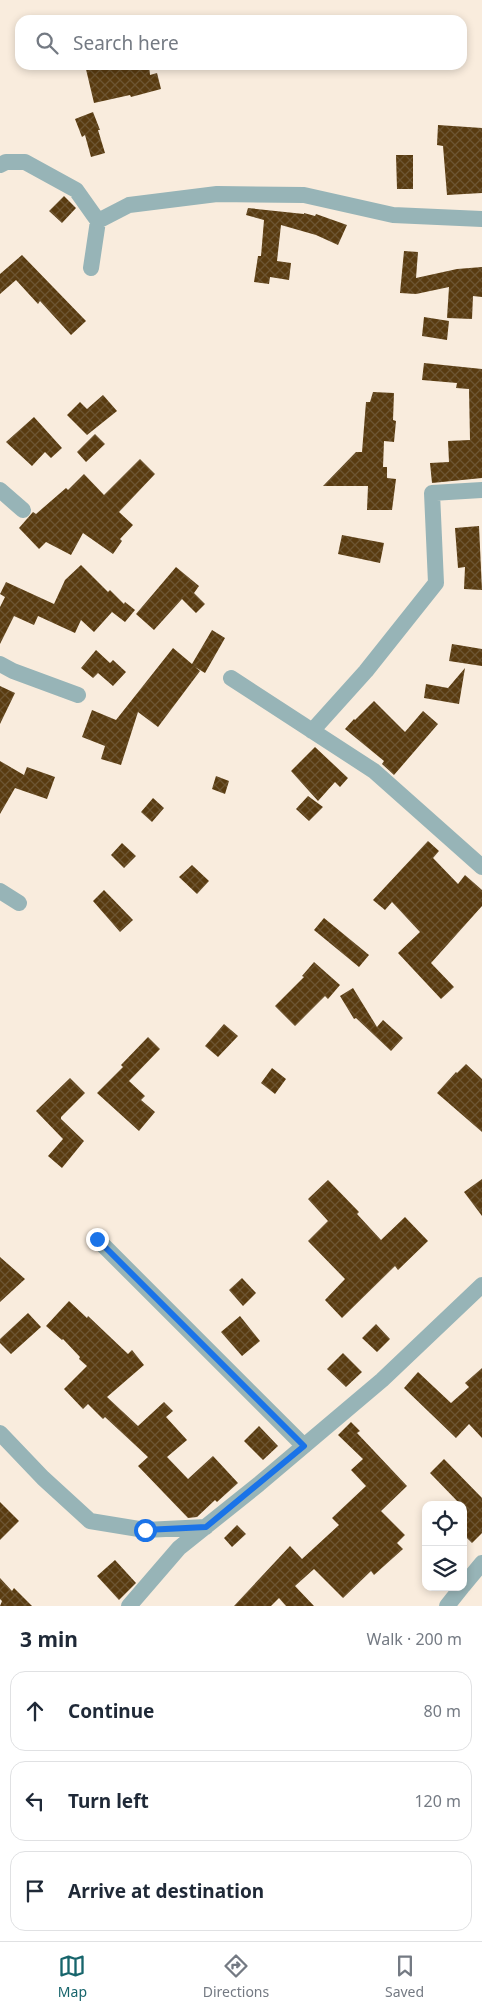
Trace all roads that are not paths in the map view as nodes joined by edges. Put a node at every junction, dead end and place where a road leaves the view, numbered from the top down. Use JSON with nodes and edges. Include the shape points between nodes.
{"nodes":[{"id":1,"x":0,"y":165,"type":"edge"},
{"id":2,"x":482,"y":219,"type":"edge"},
{"id":3,"x":98,"y":221,"type":"junction"},
{"id":4,"x":91,"y":268,"type":"dead end"},
{"id":5,"x":0,"y":490,"type":"edge"},
{"id":6,"x":482,"y":490,"type":"edge"},
{"id":7,"x":23,"y":510,"type":"dead end"},
{"id":8,"x":0,"y":664,"type":"edge"},
{"id":9,"x":231,"y":678,"type":"dead end"},
{"id":10,"x":78,"y":695,"type":"dead end"},
{"id":11,"x":312,"y":731,"type":"junction"},
{"id":12,"x":482,"y":867,"type":"edge"},
{"id":13,"x":0,"y":891,"type":"edge"},
{"id":14,"x":20,"y":902,"type":"dead end"},
{"id":15,"x":97,"y":1239,"type":"dead end"},
{"id":16,"x":482,"y":1285,"type":"edge"},
{"id":17,"x":0,"y":1433,"type":"edge"},
{"id":18,"x":304,"y":1446,"type":"junction"},
{"id":19,"x":206,"y":1527,"type":"junction"},
{"id":20,"x":482,"y":1563,"type":"edge"},
{"id":21,"x":467,"y":1581,"type":"edge"},
{"id":22,"x":459,"y":1591,"type":"edge"},
{"id":23,"x":130,"y":1606,"type":"edge"},
{"id":24,"x":447,"y":1606,"type":"edge"}],
"edges":[{"from":1,"to":3,"type":"street","via":[[25,162],[76,190]]},
{"from":2,"to":3,"type":"street","via":[[393,215],[304,195],[217,194],[130,205]]},
{"from":3,"to":4,"type":"street"},
{"from":5,"to":7,"type":"street"},
{"from":6,"to":11,"type":"street","via":[[432,492],[436,583],[366,671]]},
{"from":8,"to":10,"type":"street"},
{"from":9,"to":11,"type":"street"},
{"from":11,"to":12,"type":"street","via":[[374,771]]},
{"from":13,"to":14,"type":"street"},
{"from":15,"to":18,"type":"street"},
{"from":16,"to":18,"type":"street","via":[[382,1380]]},
{"from":17,"to":19,"type":"street","via":[[90,1521],[145,1530]]},
{"from":18,"to":19,"type":"street"},
{"from":19,"to":23,"type":"street","via":[[179,1548]]},
{"from":20,"to":21,"type":"street"},
{"from":22,"to":24,"type":"street"}]}
